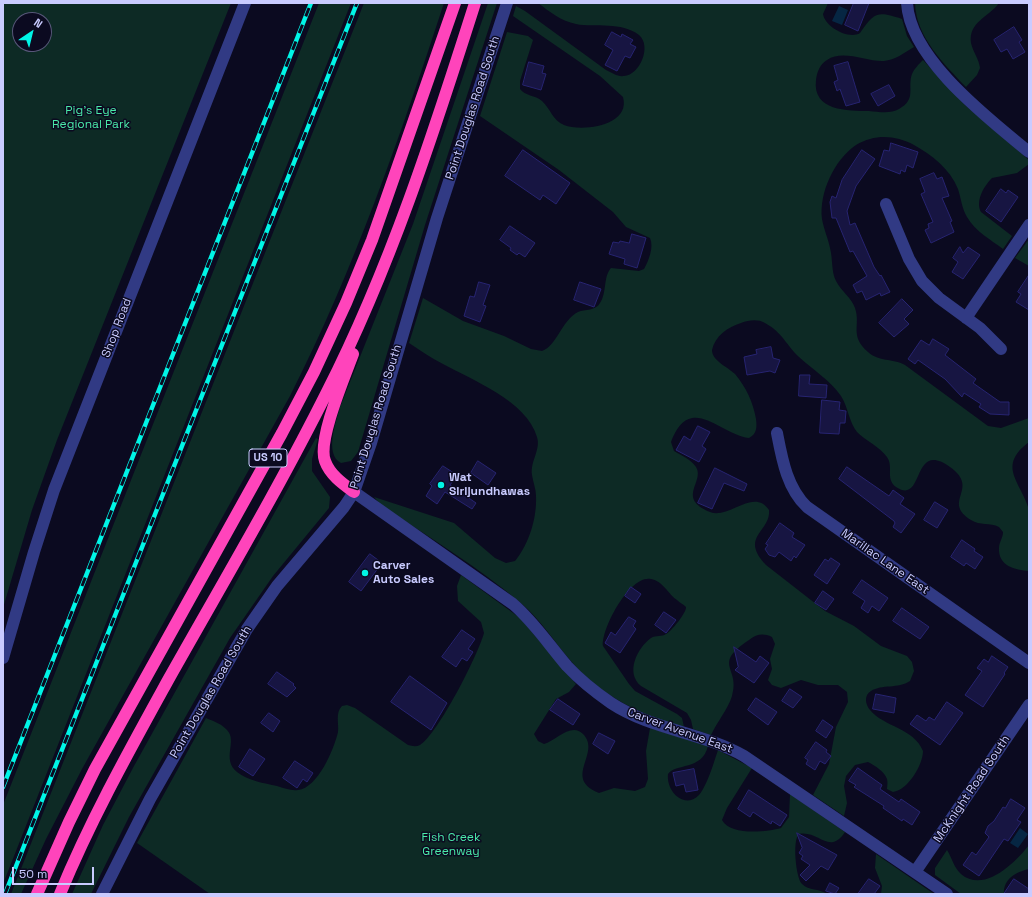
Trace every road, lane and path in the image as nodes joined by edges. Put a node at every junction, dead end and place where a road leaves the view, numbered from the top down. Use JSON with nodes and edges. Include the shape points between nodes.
{"nodes":[{"id":1,"x":245,"y":3,"type":"edge"},
{"id":2,"x":455,"y":3,"type":"edge"},
{"id":3,"x":475,"y":3,"type":"edge"},
{"id":4,"x":507,"y":3,"type":"edge"},
{"id":5,"x":907,"y":3,"type":"edge"},
{"id":6,"x":1029,"y":152,"type":"edge"},
{"id":7,"x":886,"y":204,"type":"dead end"},
{"id":8,"x":1029,"y":225,"type":"edge"},
{"id":9,"x":380,"y":275,"type":"junction"},
{"id":10,"x":966,"y":318,"type":"junction"},
{"id":11,"x":1001,"y":349,"type":"dead end"},
{"id":12,"x":777,"y":433,"type":"dead end"},
{"id":13,"x":354,"y":492,"type":"junction"},
{"id":14,"x":3,"y":658,"type":"edge"},
{"id":15,"x":1029,"y":663,"type":"edge"},
{"id":16,"x":1029,"y":705,"type":"edge"},
{"id":17,"x":915,"y":872,"type":"junction"},
{"id":18,"x":37,"y":894,"type":"edge"},
{"id":19,"x":60,"y":894,"type":"edge"},
{"id":20,"x":102,"y":894,"type":"edge"},
{"id":21,"x":947,"y":894,"type":"edge"}],
"edges":[{"from":1,"to":14,"type":"street","name":"Shop Road","via":[[54,490]]},
{"from":2,"to":18,"type":"highway","number":"US 10","via":[[372,240],[317,366],[102,756]]},
{"from":3,"to":9,"type":"highway","number":"US 10"},
{"from":4,"to":13,"type":"street","name":"Point Douglas Road South","via":[[437,218],[371,443]]},
{"from":5,"to":6,"type":"street","via":[[914,33],[928,56],[968,99]]},
{"from":7,"to":10,"type":"street","via":[[907,256],[919,276],[939,298]]},
{"from":8,"to":10,"type":"street"},
{"from":9,"to":13,"type":"highway","via":[[323,446],[324,458],[329,469]]},
{"from":9,"to":19,"type":"highway","number":"US 10","via":[[349,347],[320,405],[119,770]]},
{"from":10,"to":11,"type":"street","via":[[984,331]]},
{"from":12,"to":15,"type":"street","name":"Marillac Lane East","via":[[789,480],[807,507]]},
{"from":13,"to":17,"type":"street","name":"Carver Avenue East","via":[[513,604],[534,624],[576,676],[612,703],[643,720],[707,739],[736,751]]},
{"from":13,"to":20,"type":"street","name":"Point Douglas Road South","via":[[277,586],[246,630],[154,792]]},
{"from":16,"to":17,"type":"street","name":"McKnight Road South"},
{"from":17,"to":21,"type":"street","name":"Carver Avenue East"}]}
